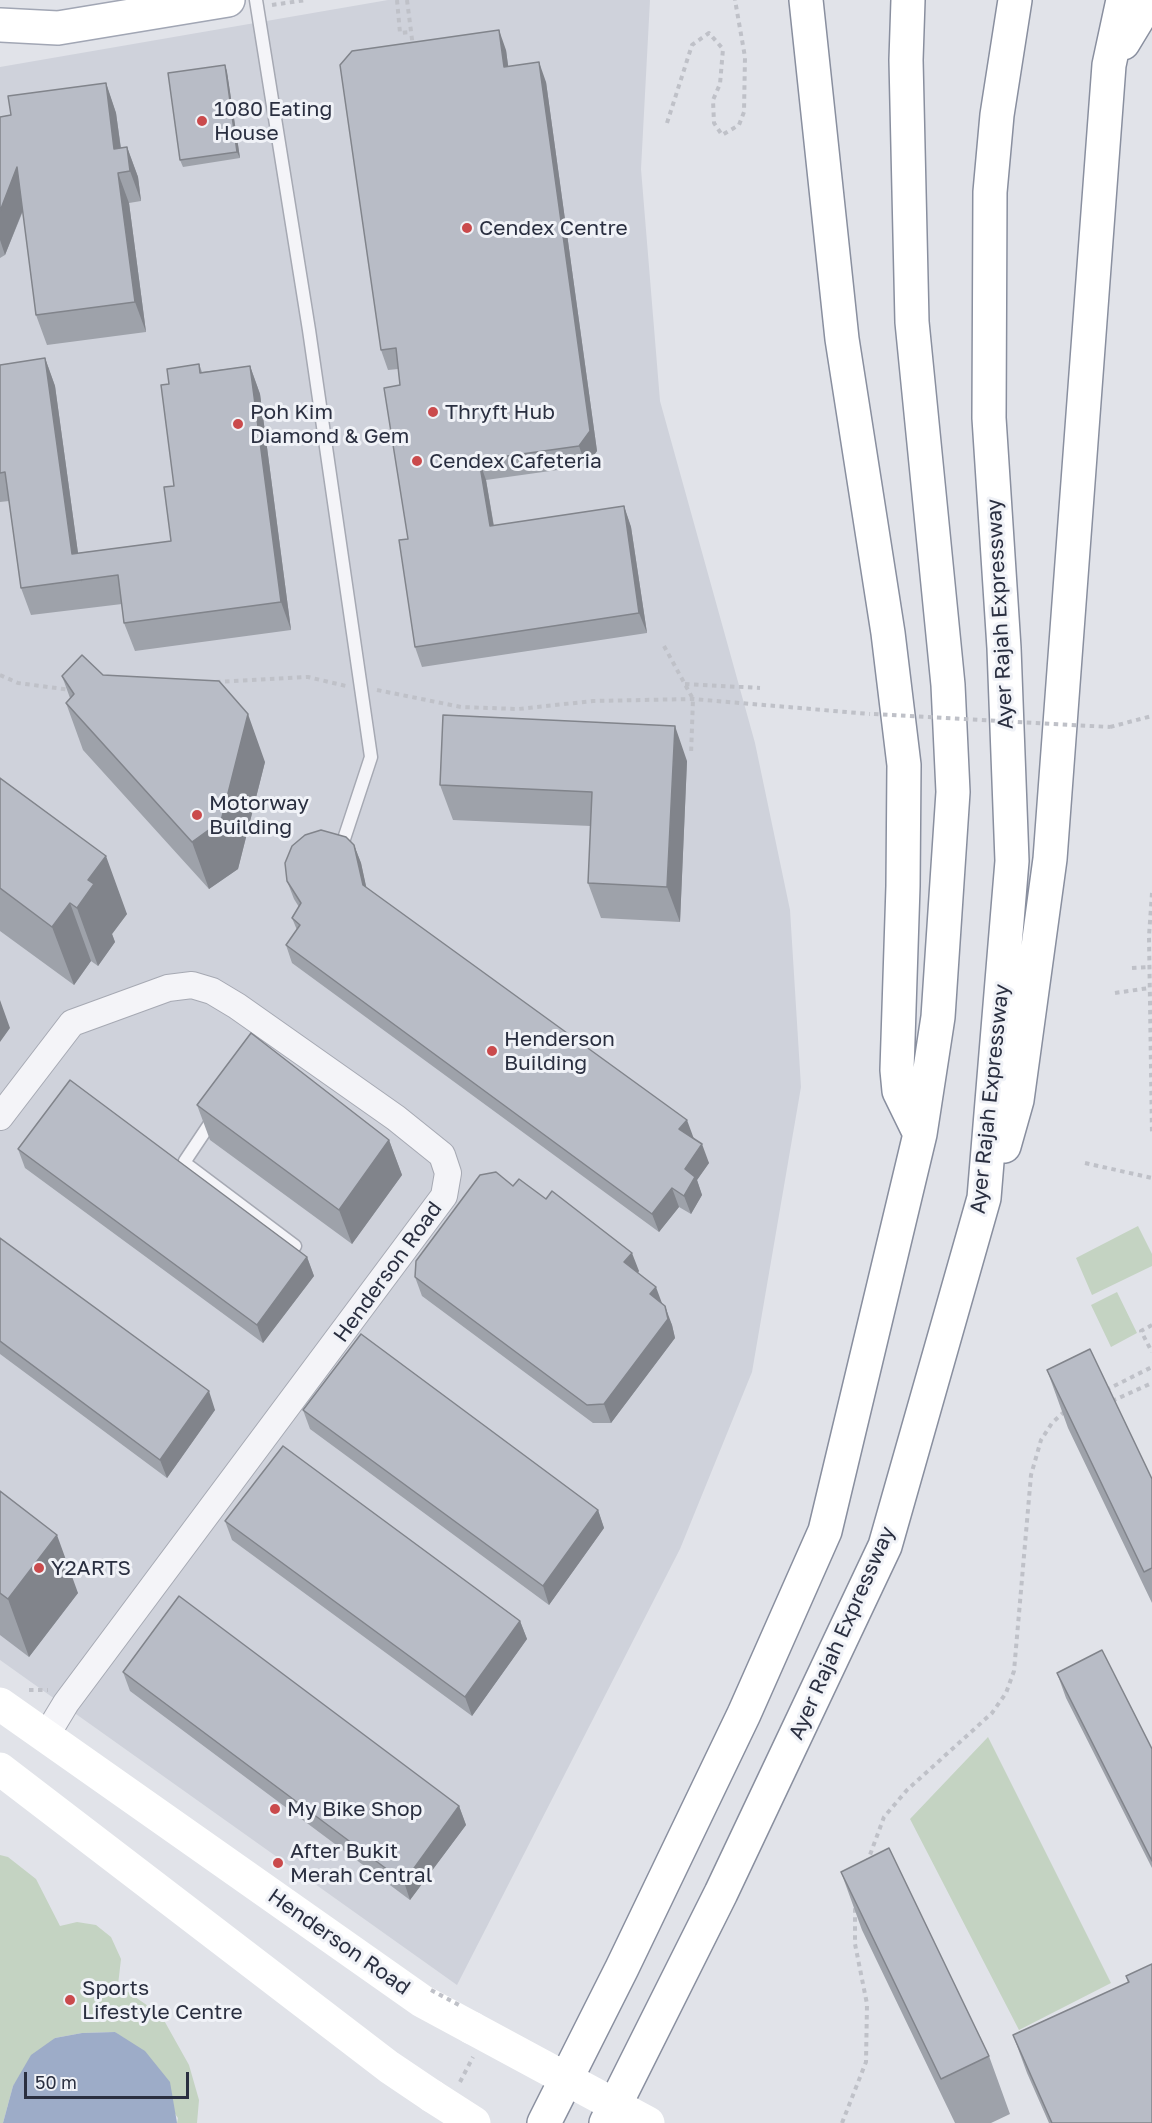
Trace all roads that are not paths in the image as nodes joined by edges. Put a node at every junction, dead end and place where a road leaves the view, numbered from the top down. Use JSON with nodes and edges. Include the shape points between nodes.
{"nodes":[{"id":1,"x":228,"y":0,"type":"edge"},
{"id":2,"x":256,"y":0,"type":"edge"},
{"id":3,"x":793,"y":0,"type":"edge"},
{"id":4,"x":908,"y":0,"type":"edge"},
{"id":5,"x":928,"y":0,"type":"edge"},
{"id":6,"x":1015,"y":0,"type":"edge"},
{"id":7,"x":1124,"y":0,"type":"edge"},
{"id":8,"x":1149,"y":0,"type":"edge"},
{"id":9,"x":808,"y":15,"type":"edge"},
{"id":10,"x":0,"y":25,"type":"edge"},
{"id":11,"x":58,"y":28,"type":"junction"},
{"id":12,"x":0,"y":42,"type":"edge"},
{"id":13,"x":906,"y":60,"type":"junction"},
{"id":14,"x":1110,"y":65,"type":"junction"},
{"id":15,"x":342,"y":845,"type":"edge"},
{"id":16,"x":223,"y":1105,"type":"edge"},
{"id":17,"x":0,"y":1117,"type":"edge"},
{"id":18,"x":920,"y":1134,"type":"junction"},
{"id":19,"x":984,"y":1198,"type":"junction"},
{"id":20,"x":295,"y":1246,"type":"edge"},
{"id":21,"x":0,"y":1704,"type":"edge"},
{"id":22,"x":46,"y":1736,"type":"junction"},
{"id":23,"x":0,"y":1769,"type":"edge"},
{"id":24,"x":474,"y":2123,"type":"edge"},
{"id":25,"x":544,"y":2123,"type":"edge"},
{"id":26,"x":606,"y":2123,"type":"edge"},
{"id":27,"x":648,"y":2123,"type":"edge"}],
"edges":[{"from":1,"to":11,"type":"main road"},
{"from":2,"to":15,"type":"lane","via":[[371,757]]},
{"from":3,"to":9,"type":"main road"},
{"from":4,"to":13,"type":"main road"},
{"from":5,"to":13,"type":"main road"},
{"from":6,"to":19,"type":"main road","name":"Ayer Rajah Expressway","via":[[997,115],[990,192],[988,418],[1004,648],[1012,861]]},
{"from":7,"to":14,"type":"main road"},
{"from":8,"to":14,"type":"main road"},
{"from":9,"to":18,"type":"main road","via":[[842,339],[888,633],[904,765],[897,1070],[899,1091]]},
{"from":10,"to":11,"type":"main road"},
{"from":11,"to":12,"type":"main road"},
{"from":13,"to":18,"type":"main road","via":[[912,322],[948,685],[953,792],[938,1017]]},
{"from":14,"to":19,"type":"main road","via":[[1050,859],[1017,1100],[996,1173]]},
{"from":16,"to":20,"type":"lane","via":[[186,1164]]},
{"from":17,"to":22,"type":"street","name":"Henderson Road","via":[[72,1023],[159,991],[192,985],[212,991],[266,1034],[365,1095],[442,1155],[448,1173],[444,1196],[66,1703]]},
{"from":18,"to":25,"type":"main road","via":[[825,1531],[744,1714]]},
{"from":19,"to":26,"type":"main road","name":"Ayer Rajah Expressway","via":[[885,1546],[721,1893]]},
{"from":21,"to":22,"type":"main road","name":"Henderson Road"},
{"from":22,"to":27,"type":"main road","name":"Henderson Road","bridge":true,"via":[[474,2040]]},
{"from":23,"to":24,"type":"main road","bridge":true,"via":[[389,2067],[443,2094]]}]}
